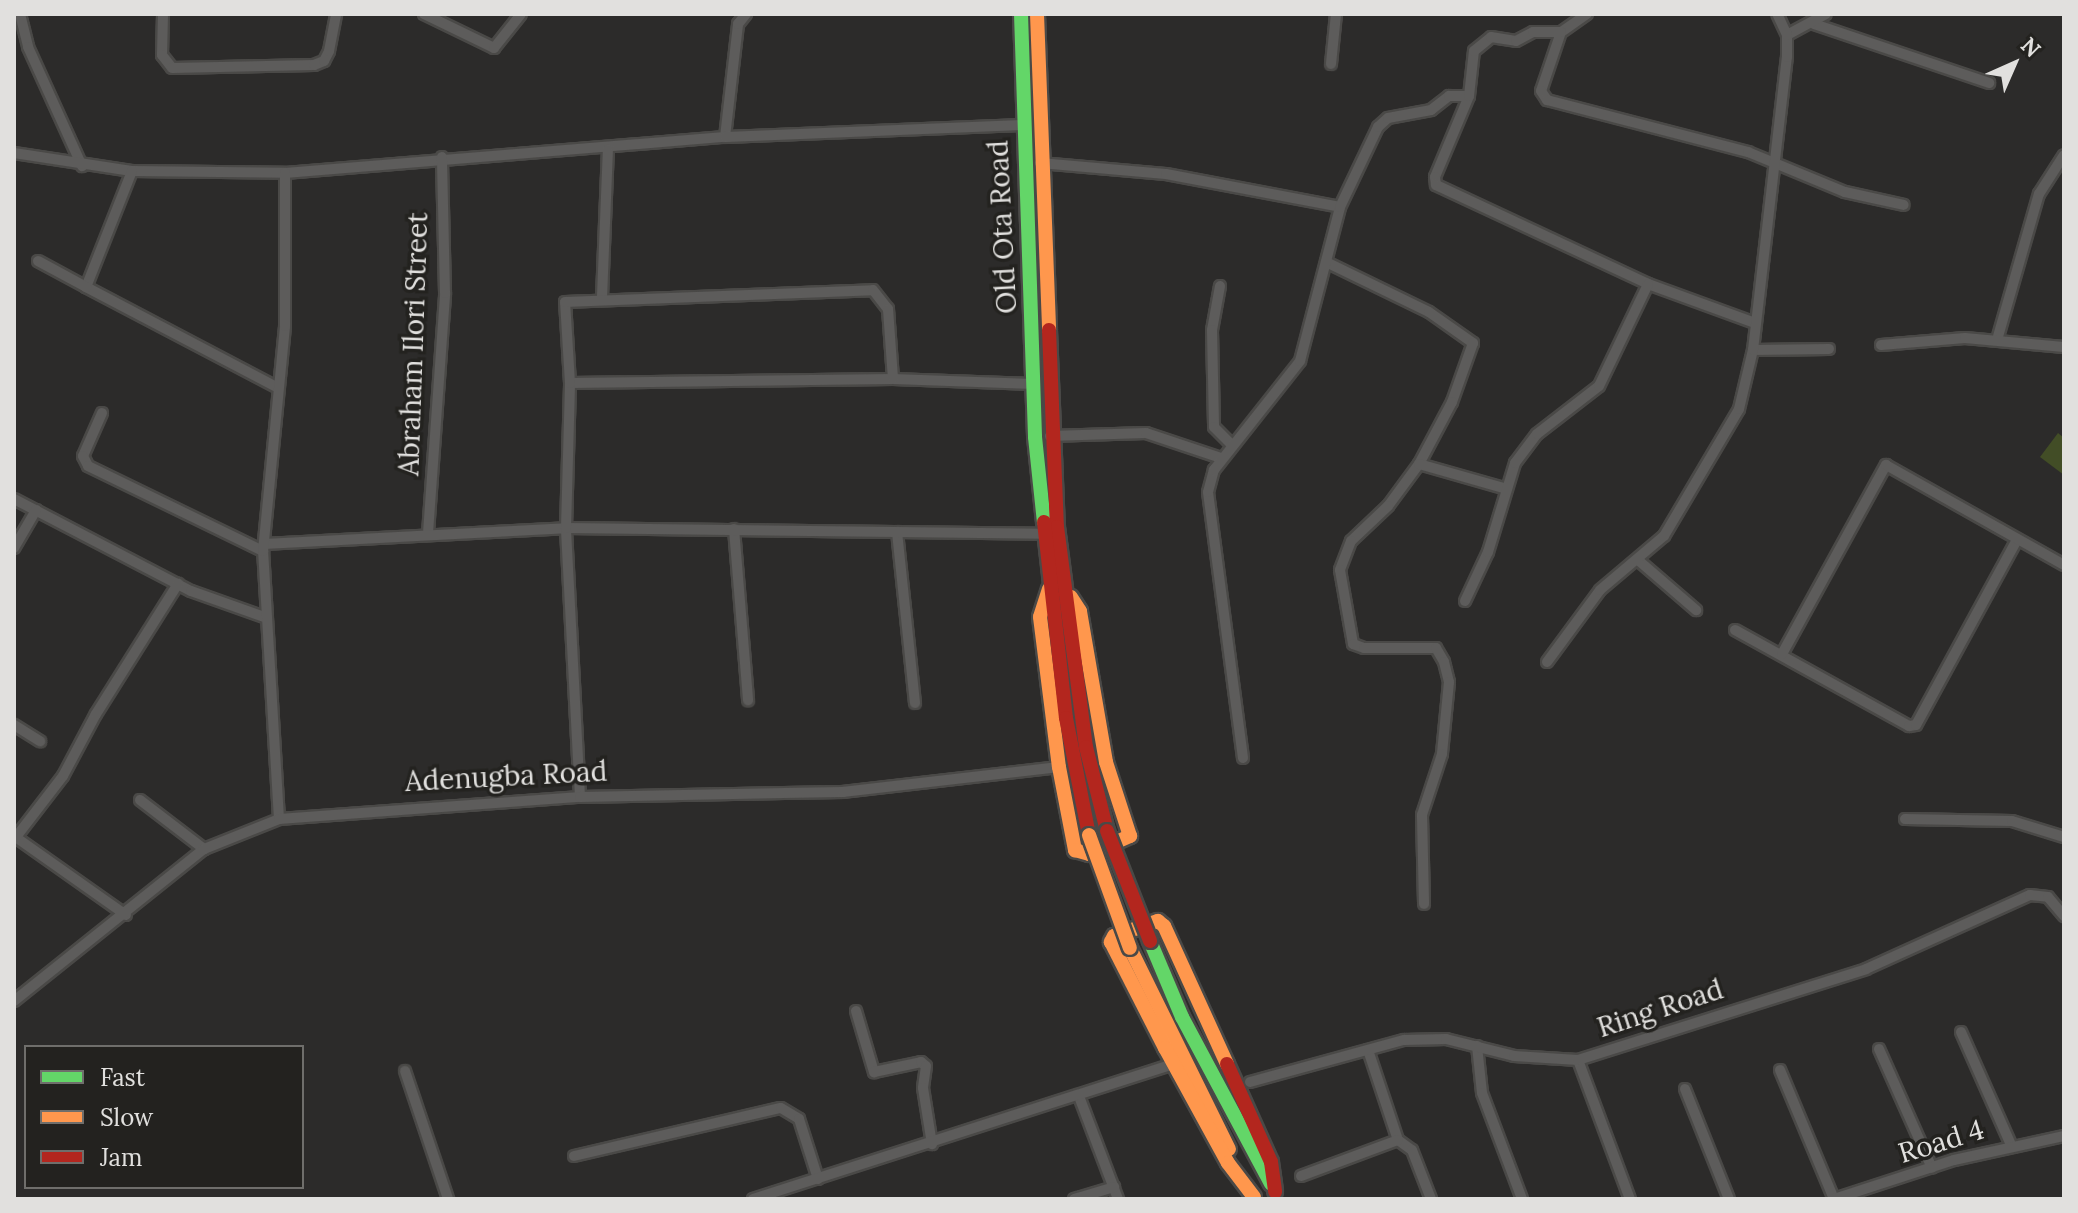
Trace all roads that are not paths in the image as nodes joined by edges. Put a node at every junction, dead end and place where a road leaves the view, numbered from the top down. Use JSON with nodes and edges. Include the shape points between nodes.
{"nodes":[{"id":1,"x":20,"y":14,"type":"edge"},
{"id":2,"x":163,"y":14,"type":"edge"},
{"id":3,"x":336,"y":14,"type":"edge"},
{"id":4,"x":424,"y":14,"type":"edge"},
{"id":5,"x":521,"y":14,"type":"edge"},
{"id":6,"x":746,"y":14,"type":"edge"},
{"id":7,"x":1021,"y":14,"type":"edge"},
{"id":8,"x":1037,"y":14,"type":"edge"},
{"id":9,"x":1336,"y":14,"type":"edge"},
{"id":10,"x":1587,"y":14,"type":"edge"},
{"id":11,"x":1777,"y":14,"type":"edge"},
{"id":12,"x":1826,"y":14,"type":"edge"},
{"id":13,"x":1814,"y":24,"type":"junction"},
{"id":14,"x":1561,"y":32,"type":"junction"},
{"id":15,"x":1787,"y":35,"type":"junction"},
{"id":16,"x":1331,"y":64,"type":"dead end"},
{"id":17,"x":1989,"y":83,"type":"dead end"},
{"id":18,"x":1469,"y":96,"type":"junction"},
{"id":19,"x":1023,"y":125,"type":"junction"},
{"id":20,"x":725,"y":137,"type":"junction"},
{"id":21,"x":608,"y":149,"type":"junction"},
{"id":22,"x":14,"y":153,"type":"edge"},
{"id":23,"x":2064,"y":155,"type":"edge"},
{"id":24,"x":442,"y":157,"type":"junction"},
{"id":25,"x":1040,"y":163,"type":"junction"},
{"id":26,"x":1774,"y":163,"type":"junction"},
{"id":27,"x":82,"y":166,"type":"junction"},
{"id":28,"x":132,"y":171,"type":"junction"},
{"id":29,"x":285,"y":173,"type":"junction"},
{"id":30,"x":1904,"y":205,"type":"dead end"},
{"id":31,"x":1340,"y":207,"type":"junction"},
{"id":32,"x":38,"y":261,"type":"dead end"},
{"id":33,"x":1326,"y":262,"type":"junction"},
{"id":34,"x":1648,"y":284,"type":"junction"},
{"id":35,"x":1220,"y":286,"type":"dead end"},
{"id":36,"x":86,"y":287,"type":"junction"},
{"id":37,"x":602,"y":297,"type":"junction"},
{"id":38,"x":1755,"y":323,"type":"junction"},
{"id":39,"x":1997,"y":340,"type":"junction"},
{"id":40,"x":1881,"y":345,"type":"dead end"},
{"id":41,"x":2064,"y":347,"type":"edge"},
{"id":42,"x":1829,"y":349,"type":"dead end"},
{"id":43,"x":1753,"y":350,"type":"junction"},
{"id":44,"x":893,"y":379,"type":"junction"},
{"id":45,"x":570,"y":383,"type":"junction"},
{"id":46,"x":1033,"y":384,"type":"junction"},
{"id":47,"x":278,"y":388,"type":"junction"},
{"id":48,"x":102,"y":413,"type":"dead end"},
{"id":49,"x":1043,"y":437,"type":"junction"},
{"id":50,"x":1232,"y":445,"type":"junction"},
{"id":51,"x":1221,"y":458,"type":"junction"},
{"id":52,"x":1419,"y":464,"type":"junction"},
{"id":53,"x":1507,"y":489,"type":"junction"},
{"id":54,"x":14,"y":499,"type":"edge"},
{"id":55,"x":36,"y":510,"type":"junction"},
{"id":56,"x":566,"y":528,"type":"junction"},
{"id":57,"x":734,"y":529,"type":"junction"},
{"id":58,"x":897,"y":532,"type":"junction"},
{"id":59,"x":428,"y":533,"type":"junction"},
{"id":60,"x":1044,"y":534,"type":"junction"},
{"id":61,"x":2017,"y":540,"type":"junction"},
{"id":62,"x":264,"y":547,"type":"junction"},
{"id":63,"x":14,"y":548,"type":"edge"},
{"id":64,"x":1638,"y":560,"type":"junction"},
{"id":65,"x":2064,"y":565,"type":"edge"},
{"id":66,"x":178,"y":584,"type":"junction"},
{"id":67,"x":1049,"y":589,"type":"junction"},
{"id":68,"x":1068,"y":593,"type":"junction"},
{"id":69,"x":1465,"y":601,"type":"dead end"},
{"id":70,"x":1696,"y":610,"type":"dead end"},
{"id":71,"x":264,"y":617,"type":"junction"},
{"id":72,"x":1735,"y":630,"type":"dead end"},
{"id":73,"x":1782,"y":654,"type":"junction"},
{"id":74,"x":1547,"y":662,"type":"dead end"},
{"id":75,"x":748,"y":700,"type":"dead end"},
{"id":76,"x":915,"y":703,"type":"dead end"},
{"id":77,"x":14,"y":725,"type":"edge"},
{"id":78,"x":40,"y":741,"type":"dead end"},
{"id":79,"x":1243,"y":758,"type":"dead end"},
{"id":80,"x":1059,"y":767,"type":"junction"},
{"id":81,"x":580,"y":797,"type":"junction"},
{"id":82,"x":140,"y":800,"type":"dead end"},
{"id":83,"x":279,"y":819,"type":"junction"},
{"id":84,"x":1905,"y":819,"type":"dead end"},
{"id":85,"x":15,"y":837,"type":"edge"},
{"id":86,"x":2064,"y":837,"type":"edge"},
{"id":87,"x":204,"y":849,"type":"junction"},
{"id":88,"x":1424,"y":904,"type":"dead end"},
{"id":89,"x":126,"y":915,"type":"junction"},
{"id":90,"x":2064,"y":916,"type":"edge"},
{"id":91,"x":14,"y":1001,"type":"edge"},
{"id":92,"x":856,"y":1011,"type":"dead end"},
{"id":93,"x":1961,"y":1032,"type":"dead end"},
{"id":94,"x":1477,"y":1046,"type":"junction"},
{"id":95,"x":1879,"y":1049,"type":"dead end"},
{"id":96,"x":1368,"y":1050,"type":"junction"},
{"id":97,"x":1578,"y":1060,"type":"junction"},
{"id":98,"x":1174,"y":1064,"type":"junction"},
{"id":99,"x":1780,"y":1070,"type":"dead end"},
{"id":100,"x":405,"y":1071,"type":"dead end"},
{"id":101,"x":1250,"y":1082,"type":"dead end"},
{"id":102,"x":1685,"y":1089,"type":"dead end"},
{"id":103,"x":1080,"y":1099,"type":"junction"},
{"id":104,"x":2064,"y":1136,"type":"edge"},
{"id":105,"x":1398,"y":1140,"type":"junction"},
{"id":106,"x":932,"y":1144,"type":"junction"},
{"id":107,"x":2011,"y":1145,"type":"junction"},
{"id":108,"x":574,"y":1156,"type":"dead end"},
{"id":109,"x":1932,"y":1168,"type":"junction"},
{"id":110,"x":1301,"y":1176,"type":"dead end"},
{"id":111,"x":818,"y":1179,"type":"junction"},
{"id":112,"x":1114,"y":1187,"type":"junction"},
{"id":113,"x":1277,"y":1195,"type":"edge"},
{"id":114,"x":1254,"y":1198,"type":"edge"},
{"id":115,"x":448,"y":1199,"type":"edge"},
{"id":116,"x":753,"y":1199,"type":"edge"},
{"id":117,"x":1074,"y":1199,"type":"edge"},
{"id":118,"x":1118,"y":1199,"type":"edge"},
{"id":119,"x":1431,"y":1199,"type":"edge"},
{"id":120,"x":1522,"y":1199,"type":"edge"},
{"id":121,"x":1630,"y":1199,"type":"edge"},
{"id":122,"x":1729,"y":1199,"type":"edge"},
{"id":123,"x":1834,"y":1199,"type":"edge"}],
"edges":[{"from":1,"to":27,"type":"street","via":[[28,47]]},
{"from":2,"to":3,"type":"street","via":[[162,55],[172,68],[314,65],[329,51]]},
{"from":4,"to":5,"type":"street","via":[[494,48]]},
{"from":6,"to":20,"type":"street","via":[[738,24]]},
{"from":7,"to":19,"type":"street","name":"Old Ota Road"},
{"from":8,"to":25,"type":"street","name":"Old Ota Road"},
{"from":9,"to":16,"type":"street"},
{"from":10,"to":14,"type":"street"},
{"from":11,"to":15,"type":"street"},
{"from":12,"to":13,"type":"street"},
{"from":13,"to":15,"type":"street"},
{"from":13,"to":17,"type":"street"},
{"from":14,"to":18,"type":"street","via":[[1482,42],[1474,51]]},
{"from":14,"to":26,"type":"street","via":[[1541,97]]},
{"from":15,"to":26,"type":"street"},
{"from":18,"to":31,"type":"street","via":[[1449,96],[1431,110],[1388,118],[1378,127]]},
{"from":18,"to":34,"type":"street","via":[[1436,185]]},
{"from":19,"to":20,"type":"street"},
{"from":19,"to":46,"type":"street","name":"Old Ota Road"},
{"from":20,"to":21,"type":"street"},
{"from":21,"to":24,"type":"street"},
{"from":21,"to":37,"type":"street"},
{"from":22,"to":27,"type":"street"},
{"from":23,"to":39,"type":"street","via":[[2039,194]]},
{"from":24,"to":29,"type":"street"},
{"from":24,"to":59,"type":"street","name":"Abraham Ilori Street","via":[[445,293]]},
{"from":25,"to":31,"type":"street","via":[[1166,174]]},
{"from":25,"to":49,"type":"street","name":"Old Ota Road"},
{"from":26,"to":30,"type":"street","via":[[1845,192]]},
{"from":26,"to":38,"type":"street"},
{"from":27,"to":28,"type":"street"},
{"from":28,"to":29,"type":"street"},
{"from":28,"to":36,"type":"street"},
{"from":29,"to":47,"type":"street","via":[[285,326]]},
{"from":31,"to":33,"type":"street"},
{"from":32,"to":36,"type":"street"},
{"from":33,"to":50,"type":"street","via":[[1300,361]]},
{"from":33,"to":52,"type":"street","via":[[1429,312],[1473,343],[1452,402]]},
{"from":34,"to":38,"type":"street"},
{"from":34,"to":53,"type":"street","via":[[1599,386],[1537,434],[1515,463]]},
{"from":35,"to":50,"type":"street","via":[[1212,330],[1214,427]]},
{"from":36,"to":47,"type":"street"},
{"from":37,"to":44,"type":"street","via":[[873,290],[888,309]]},
{"from":37,"to":45,"type":"street","via":[[565,302]]},
{"from":38,"to":43,"type":"street"},
{"from":39,"to":40,"type":"street"},
{"from":39,"to":41,"type":"street"},
{"from":42,"to":43,"type":"street"},
{"from":43,"to":64,"type":"street","via":[[1728,434],[1664,536]]},
{"from":44,"to":45,"type":"street"},
{"from":44,"to":46,"type":"street"},
{"from":45,"to":56,"type":"street"},
{"from":46,"to":49,"type":"street","name":"Old Ota Road"},
{"from":47,"to":62,"type":"street"},
{"from":48,"to":62,"type":"street","via":[[83,456],[88,466]]},
{"from":49,"to":51,"type":"street","via":[[1146,433]]},
{"from":49,"to":60,"type":"street"},
{"from":49,"to":68,"type":"street"},
{"from":50,"to":51,"type":"street"},
{"from":51,"to":79,"type":"street","via":[[1208,492]]},
{"from":52,"to":53,"type":"street"},
{"from":52,"to":88,"type":"street","via":[[1388,506],[1351,541],[1340,570],[1353,644],[1436,648],[1444,662],[1449,682],[1442,754],[1422,815]]},
{"from":53,"to":69,"type":"street","via":[[1488,552]]},
{"from":54,"to":55,"type":"street"},
{"from":55,"to":63,"type":"street"},
{"from":55,"to":66,"type":"street"},
{"from":56,"to":57,"type":"street"},
{"from":56,"to":59,"type":"street"},
{"from":56,"to":81,"type":"street"},
{"from":57,"to":58,"type":"street"},
{"from":57,"to":75,"type":"street"},
{"from":58,"to":60,"type":"street"},
{"from":58,"to":76,"type":"street"},
{"from":59,"to":62,"type":"street"},
{"from":60,"to":67,"type":"street"},
{"from":61,"to":65,"type":"street"},
{"from":61,"to":73,"type":"street","via":[[1916,725],[1909,726]]},
{"from":61,"to":73,"type":"street","via":[[1886,465]]},
{"from":62,"to":71,"type":"street"},
{"from":64,"to":70,"type":"street"},
{"from":64,"to":74,"type":"street","via":[[1600,590]]},
{"from":66,"to":71,"type":"street"},
{"from":66,"to":85,"type":"street","via":[[63,776]]},
{"from":67,"to":80,"type":"street","via":[[1040,617]]},
{"from":67,"to":114,"type":"street","bridge":true,"via":[[1089,835],[1130,948]]},
{"from":68,"to":80,"type":"street","via":[[1080,611],[1106,762],[1128,841],[1089,854],[1075,850]]},
{"from":68,"to":113,"type":"street","bridge":true,"via":[[1086,747],[1107,831],[1182,1017]]},
{"from":71,"to":83,"type":"street"},
{"from":72,"to":73,"type":"street"},
{"from":77,"to":78,"type":"street"},
{"from":80,"to":81,"type":"street","name":"Adenugba Road","via":[[843,792]]},
{"from":81,"to":83,"type":"street","name":"Adenugba Road"},
{"from":82,"to":87,"type":"street"},
{"from":83,"to":87,"type":"street","name":"Adenugba Road"},
{"from":84,"to":86,"type":"street","via":[[2012,821]]},
{"from":85,"to":89,"type":"street"},
{"from":87,"to":89,"type":"street","name":"Adenugba Road"},
{"from":89,"to":91,"type":"street","name":"Adenugba Road"},
{"from":90,"to":97,"type":"street","name":"Ring Road","via":[[2048,897],[2030,895],[1866,969]]},
{"from":92,"to":106,"type":"street","via":[[874,1072],[921,1062],[926,1066],[923,1088]]},
{"from":93,"to":107,"type":"street"},
{"from":94,"to":96,"type":"street","name":"Ring Road","via":[[1446,1039],[1404,1040]]},
{"from":94,"to":97,"type":"street","name":"Ring Road","via":[[1528,1058]]},
{"from":94,"to":120,"type":"street","via":[[1482,1093]]},
{"from":95,"to":109,"type":"street"},
{"from":96,"to":101,"type":"street","name":"Ring Road"},
{"from":96,"to":105,"type":"street"},
{"from":97,"to":121,"type":"street"},
{"from":98,"to":103,"type":"street"},
{"from":98,"to":113,"type":"street","via":[[1111,942],[1114,936],[1158,921],[1271,1162]]},
{"from":98,"to":114,"type":"street","via":[[1228,1163]]},
{"from":99,"to":123,"type":"street"},
{"from":100,"to":115,"type":"street"},
{"from":102,"to":122,"type":"street"},
{"from":103,"to":106,"type":"street"},
{"from":103,"to":112,"type":"street"},
{"from":104,"to":107,"type":"street","name":"Road 4"},
{"from":105,"to":110,"type":"street"},
{"from":105,"to":119,"type":"street","via":[[1412,1150]]},
{"from":106,"to":111,"type":"street"},
{"from":107,"to":109,"type":"street","name":"Road 4"},
{"from":108,"to":111,"type":"street","via":[[781,1108],[799,1119]]},
{"from":109,"to":123,"type":"street","name":"Road 4"},
{"from":111,"to":116,"type":"street"},
{"from":112,"to":117,"type":"street"},
{"from":112,"to":118,"type":"street"}]}
